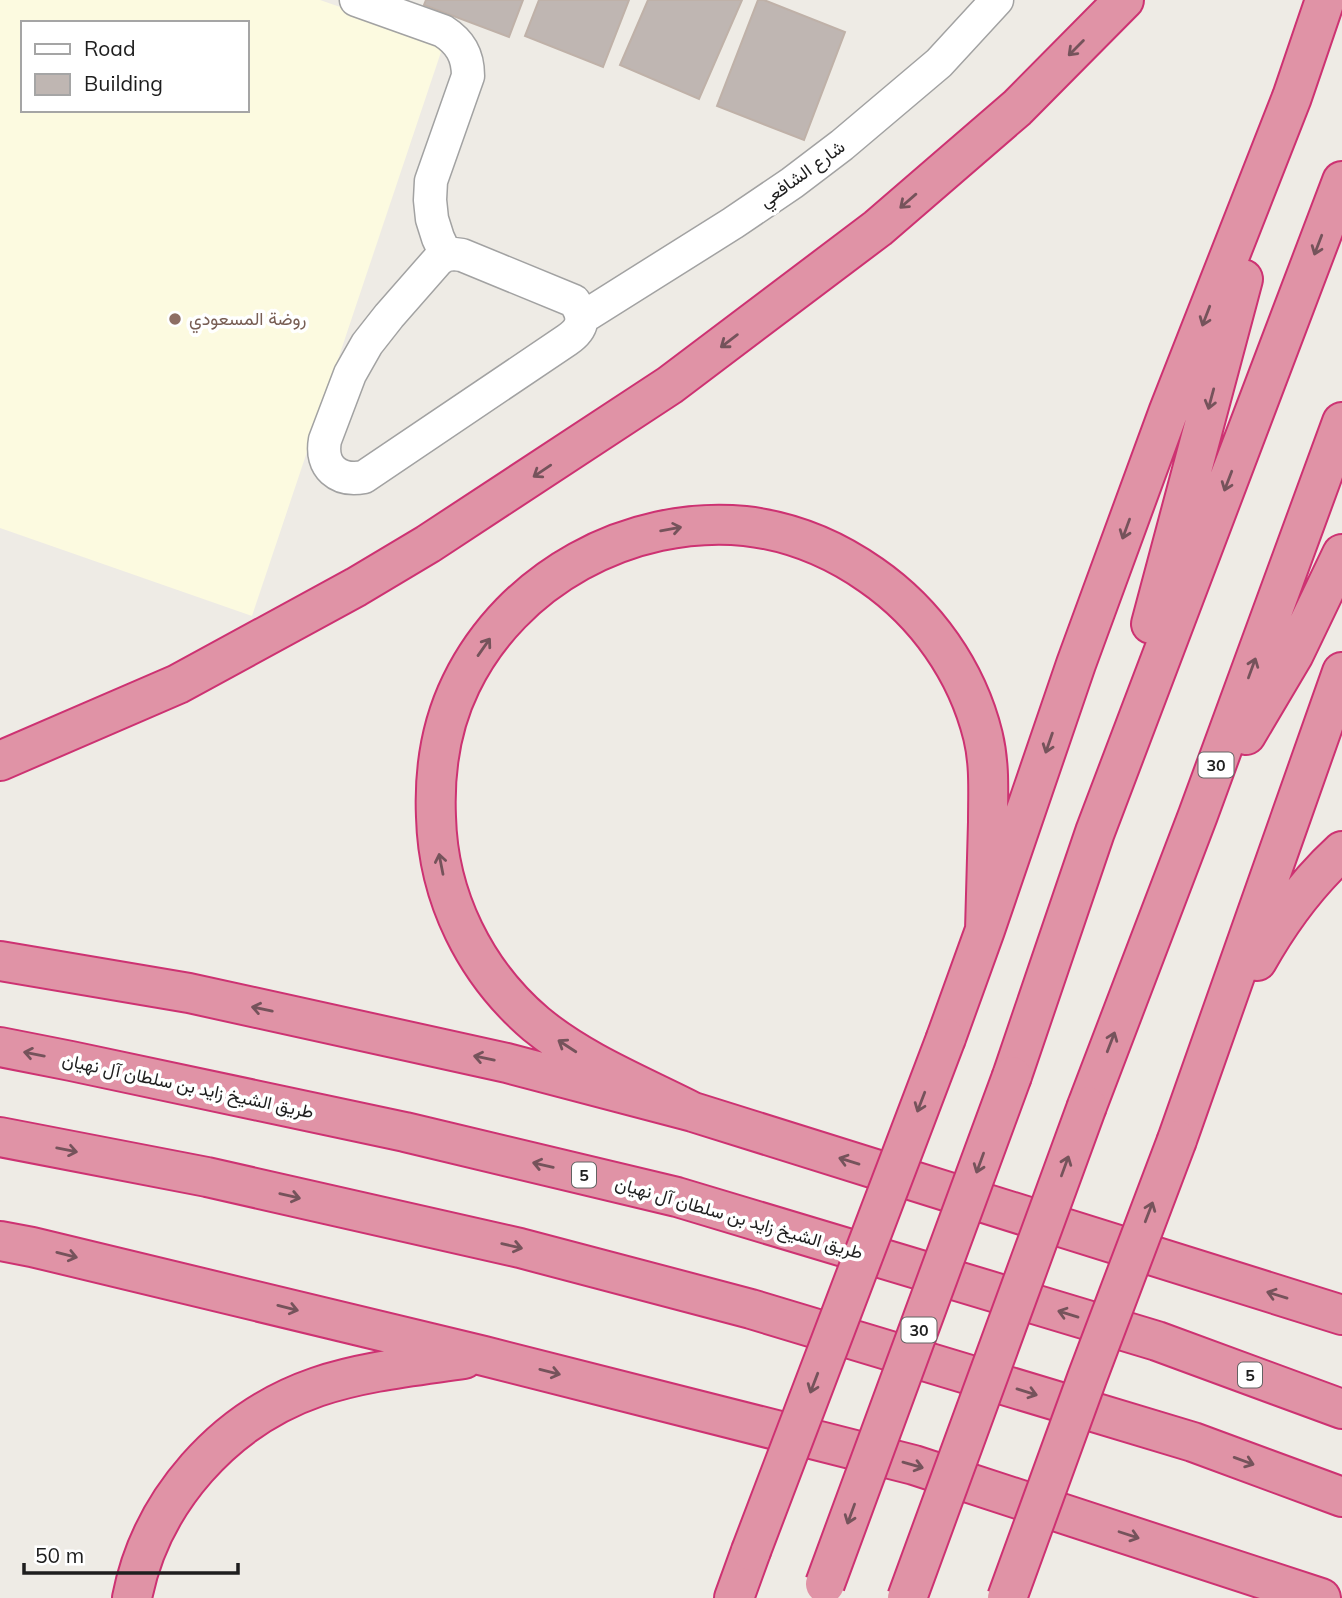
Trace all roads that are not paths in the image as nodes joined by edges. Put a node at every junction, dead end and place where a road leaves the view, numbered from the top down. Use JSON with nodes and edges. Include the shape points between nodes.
{"nodes":[{"id":1,"x":356,"y":0,"type":"edge"},
{"id":2,"x":997,"y":0,"type":"edge"},
{"id":3,"x":1125,"y":0,"type":"edge"},
{"id":4,"x":1325,"y":0,"type":"edge"},
{"id":5,"x":1292,"y":97,"type":"junction"},
{"id":6,"x":1342,"y":181,"type":"edge"},
{"id":7,"x":446,"y":256,"type":"junction"},
{"id":8,"x":582,"y":318,"type":"junction"},
{"id":9,"x":1342,"y":422,"type":"edge"},
{"id":10,"x":1342,"y":554,"type":"edge"},
{"id":11,"x":1342,"y":673,"type":"edge"},
{"id":12,"x":0,"y":761,"type":"edge"},
{"id":13,"x":1198,"y":815,"type":"junction"},
{"id":14,"x":1095,"y":832,"type":"junction"},
{"id":15,"x":1342,"y":852,"type":"edge"},
{"id":16,"x":985,"y":930,"type":"junction"},
{"id":17,"x":0,"y":961,"type":"edge"},
{"id":18,"x":86,"y":976,"type":"junction"},
{"id":19,"x":0,"y":982,"type":"edge"},
{"id":20,"x":0,"y":1047,"type":"edge"},
{"id":21,"x":1208,"y":1052,"type":"junction"},
{"id":22,"x":693,"y":1112,"type":"junction"},
{"id":23,"x":0,"y":1137,"type":"edge"},
{"id":24,"x":0,"y":1241,"type":"edge"},
{"id":25,"x":1342,"y":1315,"type":"edge"},
{"id":26,"x":484,"y":1356,"type":"junction"},
{"id":27,"x":1342,"y":1409,"type":"edge"},
{"id":28,"x":1342,"y":1497,"type":"edge"},
{"id":29,"x":822,"y":1591,"type":"edge"},
{"id":30,"x":1290,"y":1591,"type":"edge"},
{"id":31,"x":132,"y":1598,"type":"edge"},
{"id":32,"x":734,"y":1598,"type":"edge"},
{"id":33,"x":907,"y":1598,"type":"edge"},
{"id":34,"x":1007,"y":1598,"type":"edge"},
{"id":35,"x":1321,"y":1598,"type":"edge"}],
"edges":[{"from":1,"to":7,"type":"street","via":[[443,31],[465,54],[468,76],[431,181],[432,219]]},
{"from":2,"to":8,"type":"street","name":"شارع الشافعي","via":[[939,63],[842,145],[733,223]]},
{"from":3,"to":12,"type":"highway","one_way":true,"via":[[1017,108],[877,228],[670,386],[356,587],[178,684]]},
{"from":4,"to":5,"type":"highway"},
{"from":5,"to":14,"type":"highway","one_way":true},
{"from":5,"to":16,"type":"highway","one_way":true,"via":[[1085,638]]},
{"from":6,"to":14,"type":"highway","number":"30","one_way":true},
{"from":7,"to":8,"type":"street","via":[[462,255],[575,301]]},
{"from":7,"to":8,"type":"street","name":"شارع الشافعي","via":[[378,329],[350,374],[323,451],[326,462],[342,477],[364,477],[575,335]]},
{"from":13,"to":9,"type":"highway","number":"30","one_way":true},
{"from":10,"to":13,"type":"highway","via":[[1294,654]]},
{"from":11,"to":21,"type":"highway"},
{"from":33,"to":13,"type":"highway","number":"30","one_way":true,"bridge":true},
{"from":14,"to":29,"type":"highway","number":"30","one_way":true,"bridge":true,"via":[[1013,1076]]},
{"from":15,"to":21,"type":"highway","via":[[1304,890],[1274,931]]},
{"from":22,"to":16,"type":"highway","one_way":true,"via":[[574,1051],[535,1023],[498,985],[470,943],[452,906],[440,865],[436,775],[460,688],[512,612],[575,563],[618,543],[673,528],[746,526],[831,551],[898,595],[948,655],[982,732],[989,767]]},
{"from":16,"to":32,"type":"highway","one_way":true,"bridge":true},
{"from":17,"to":18,"type":"highway"},
{"from":18,"to":19,"type":"highway"},
{"from":22,"to":18,"type":"highway","one_way":true,"via":[[507,1063],[189,993]]},
{"from":27,"to":20,"type":"highway","name":"طريق الشيخ زايد بن سلطان آل نهيان","number":"5","one_way":true,"via":[[1157,1341],[677,1197],[405,1132]]},
{"from":34,"to":21,"type":"highway","one_way":true,"bridge":true},
{"from":25,"to":22,"type":"highway","one_way":true},
{"from":23,"to":28,"type":"highway","one_way":true,"via":[[220,1180],[520,1248],[751,1309],[1194,1442]]},
{"from":24,"to":26,"type":"highway","one_way":true},
{"from":26,"to":30,"type":"highway","one_way":true,"via":[[914,1465]]},
{"from":26,"to":31,"type":"highway","via":[[328,1383],[278,1404],[237,1429],[200,1464],[162,1516],[143,1557]]},
{"from":30,"to":35,"type":"highway"}]}
